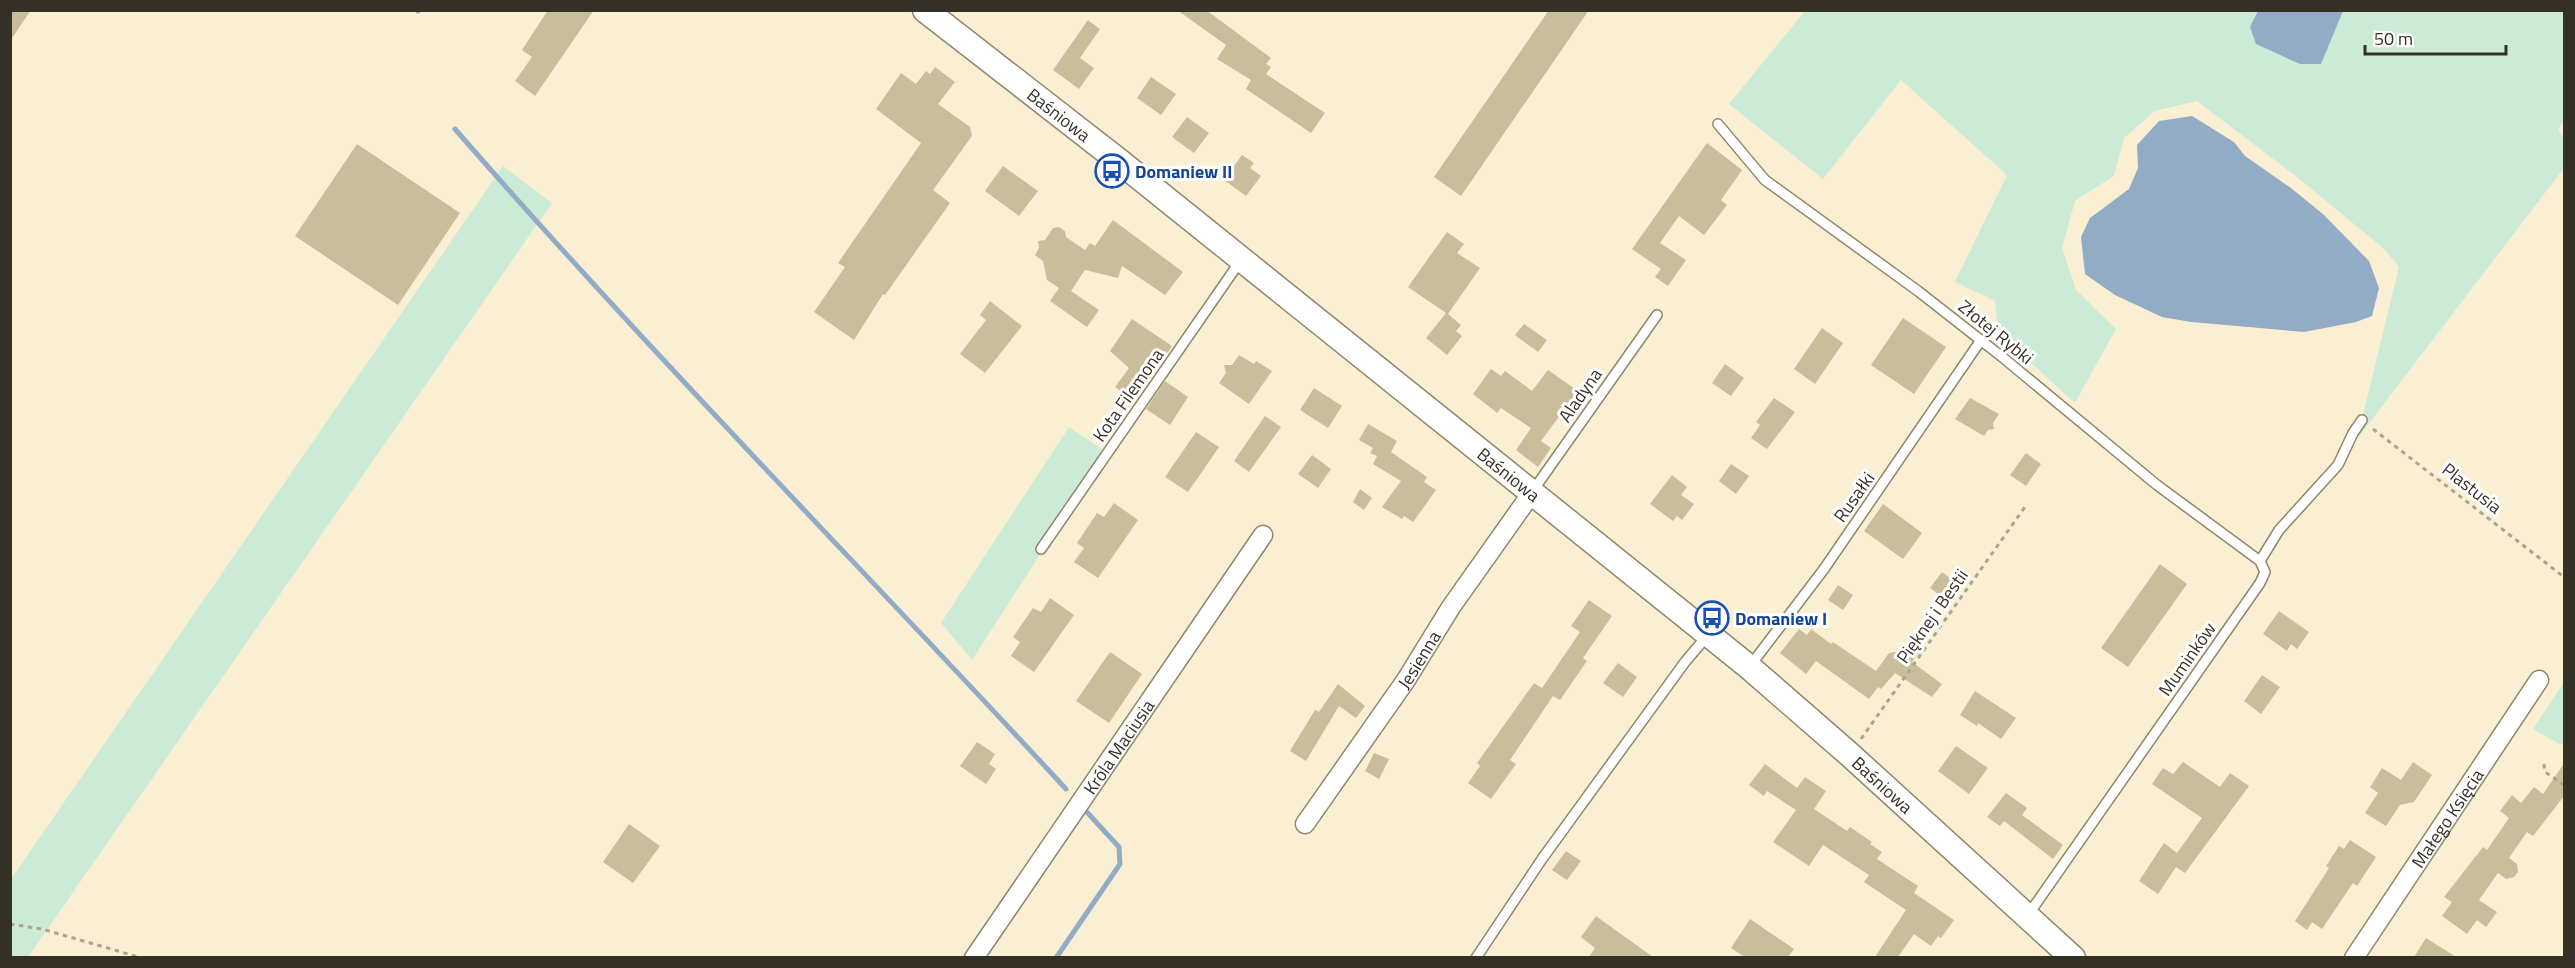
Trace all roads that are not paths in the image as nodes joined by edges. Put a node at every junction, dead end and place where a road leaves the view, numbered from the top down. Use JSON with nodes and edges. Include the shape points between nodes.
{"nodes":[{"id":1,"x":925,"y":10,"type":"edge"},
{"id":2,"x":1718,"y":124,"type":"dead end"},
{"id":3,"x":1241,"y":260,"type":"junction"},
{"id":4,"x":1657,"y":315,"type":"dead end"},
{"id":5,"x":1981,"y":340,"type":"junction"},
{"id":6,"x":2362,"y":420,"type":"road end"},
{"id":7,"x":1531,"y":494,"type":"junction"},
{"id":8,"x":1263,"y":535,"type":"dead end"},
{"id":9,"x":1041,"y":549,"type":"dead end"},
{"id":10,"x":2260,"y":561,"type":"junction"},
{"id":11,"x":1708,"y":635,"type":"junction"},
{"id":12,"x":1749,"y":668,"type":"junction"},
{"id":13,"x":2539,"y":680,"type":"dead end"},
{"id":14,"x":1305,"y":824,"type":"dead end"},
{"id":15,"x":2026,"y":917,"type":"junction"},
{"id":16,"x":974,"y":957,"type":"edge"},
{"id":17,"x":1476,"y":957,"type":"edge"},
{"id":18,"x":2073,"y":957,"type":"edge"},
{"id":19,"x":2354,"y":957,"type":"edge"}],
"edges":[{"from":1,"to":3,"type":"main road","name":"Baśniowa"},
{"from":2,"to":5,"type":"lane","name":"Złotej Rybki","via":[[1766,180]]},
{"from":3,"to":7,"type":"main road","name":"Baśniowa"},
{"from":3,"to":9,"type":"lane","name":"Kota Filemona"},
{"from":4,"to":7,"type":"lane","name":"Aladyna"},
{"from":5,"to":10,"type":"lane","name":"Złotej Rybki","via":[[2157,485]]},
{"from":5,"to":12,"type":"lane","name":"Rusałki","via":[[1824,569]]},
{"from":6,"to":10,"type":"lane","name":"Muminków","via":[[2338,465],[2279,530]]},
{"from":7,"to":11,"type":"main road","name":"Baśniowa"},
{"from":7,"to":14,"type":"street","name":"Jesienna"},
{"from":8,"to":16,"type":"street","name":"Króla Maciusia"},
{"from":10,"to":15,"type":"lane","name":"Muminków","via":[[2265,572],[2260,583]]},
{"from":11,"to":12,"type":"main road","name":"Baśniowa"},
{"from":11,"to":17,"type":"lane","via":[[1684,662],[1542,859]]},
{"from":12,"to":15,"type":"main road","name":"Baśniowa","via":[[1850,754]]},
{"from":13,"to":19,"type":"street","name":"Małego Księcia"},
{"from":15,"to":18,"type":"main road","name":"Baśniowa"}]}
